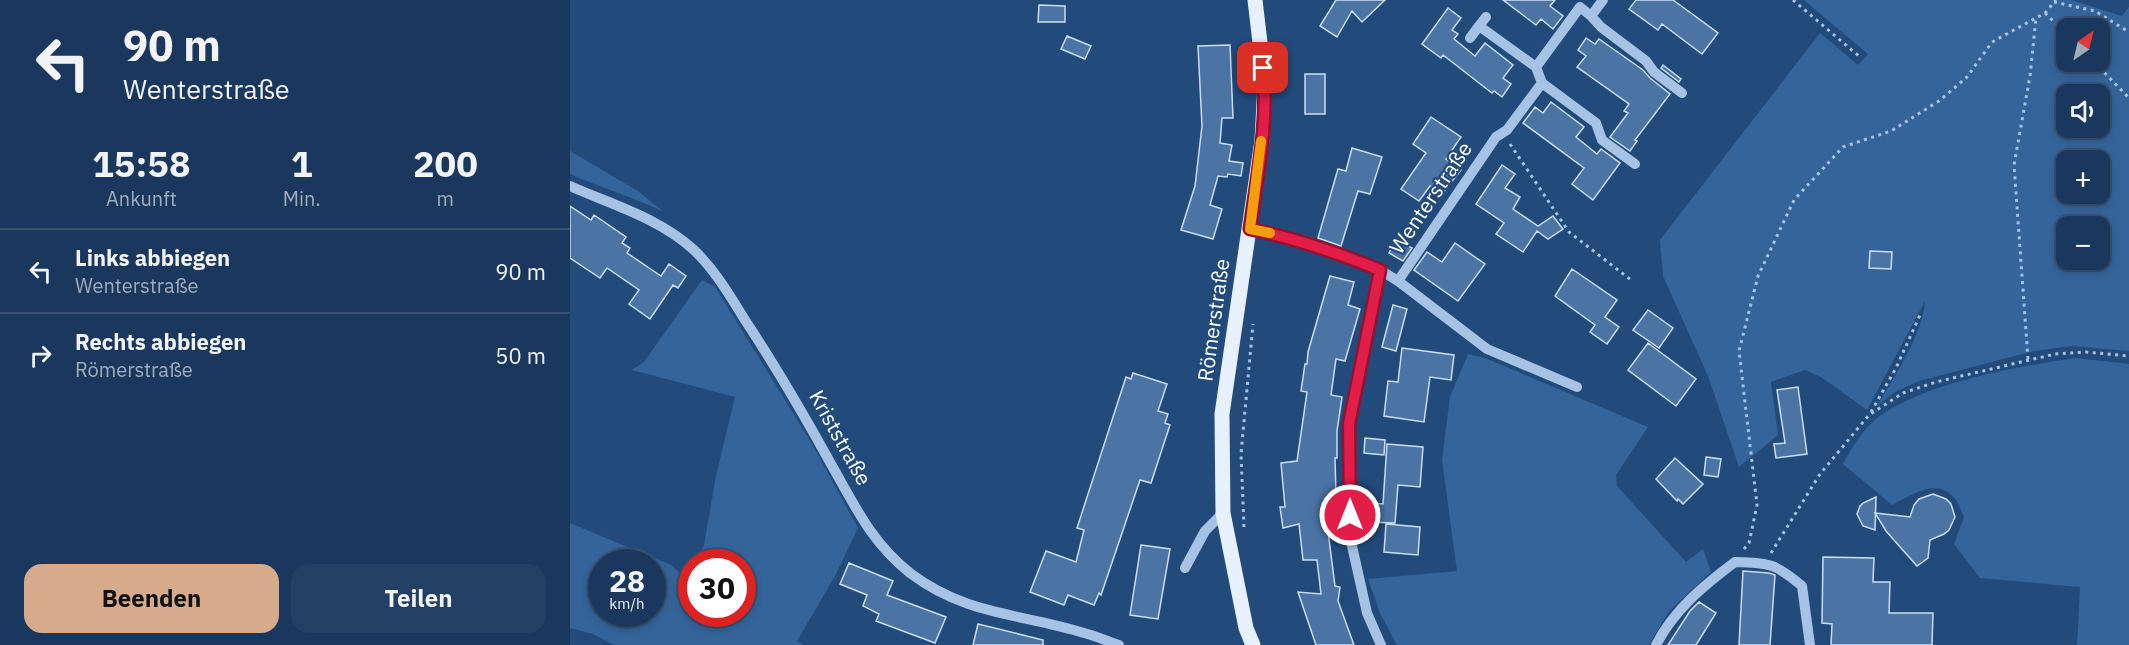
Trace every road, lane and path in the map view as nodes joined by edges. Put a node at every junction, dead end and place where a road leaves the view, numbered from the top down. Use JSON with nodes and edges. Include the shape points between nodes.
{"nodes":[{"id":1,"x":1256,"y":0,"type":"edge"},
{"id":2,"x":1603,"y":0,"type":"edge"},
{"id":3,"x":1793,"y":0,"type":"edge"},
{"id":4,"x":2055,"y":1,"type":"edge"},
{"id":5,"x":1575,"y":3,"type":"edge"},
{"id":6,"x":2045,"y":13,"type":"junction"},
{"id":7,"x":1591,"y":16,"type":"junction"},
{"id":8,"x":2036,"y":18,"type":"junction"},
{"id":9,"x":2056,"y":24,"type":"edge"},
{"id":10,"x":2129,"y":32,"type":"edge"},
{"id":11,"x":1470,"y":38,"type":"dead end"},
{"id":12,"x":1860,"y":57,"type":"dead end"},
{"id":13,"x":1536,"y":67,"type":"junction"},
{"id":14,"x":2104,"y":72,"type":"edge"},
{"id":15,"x":1542,"y":83,"type":"junction"},
{"id":16,"x":1682,"y":93,"type":"dead end"},
{"id":17,"x":2129,"y":98,"type":"edge"},
{"id":18,"x":1499,"y":135,"type":"junction"},
{"id":19,"x":1635,"y":164,"type":"dead end"},
{"id":20,"x":570,"y":186,"type":"edge"},
{"id":21,"x":1250,"y":229,"type":"junction"},
{"id":22,"x":1380,"y":270,"type":"junction"},
{"id":23,"x":1630,"y":280,"type":"dead end"},
{"id":24,"x":1398,"y":281,"type":"junction"},
{"id":25,"x":1920,"y":315,"type":"dead end"},
{"id":26,"x":1254,"y":317,"type":"dead end"},
{"id":27,"x":2129,"y":356,"type":"edge"},
{"id":28,"x":2028,"y":359,"type":"junction"},
{"id":29,"x":1577,"y":387,"type":"dead end"},
{"id":30,"x":1869,"y":415,"type":"junction"},
{"id":31,"x":1223,"y":513,"type":"junction"},
{"id":32,"x":1245,"y":537,"type":"dead end"},
{"id":33,"x":1735,"y":562,"type":"junction"},
{"id":34,"x":1765,"y":562,"type":"junction"},
{"id":35,"x":1185,"y":568,"type":"dead end"},
{"id":36,"x":1119,"y":645,"type":"edge"},
{"id":37,"x":1253,"y":645,"type":"edge"},
{"id":38,"x":1382,"y":645,"type":"edge"},
{"id":39,"x":1656,"y":645,"type":"edge"},
{"id":40,"x":1810,"y":645,"type":"edge"}],
"edges":[{"from":1,"to":21,"type":"main road","name":"Römerstraße","via":[[1265,85]]},
{"from":2,"to":7,"type":"street"},
{"from":3,"to":12,"type":"path"},
{"from":4,"to":6,"type":"path"},
{"from":4,"to":10,"type":"path","via":[[2095,11]]},
{"from":5,"to":7,"type":"street"},
{"from":5,"to":13,"type":"street"},
{"from":6,"to":8,"type":"path"},
{"from":6,"to":9,"type":"path"},
{"from":7,"to":16,"type":"street"},
{"from":8,"to":28,"type":"path","via":[[2014,165]]},
{"from":8,"to":33,"type":"path","via":[[1992,42],[1967,77],[1939,101],[1891,131],[1843,147],[1794,200],[1758,276],[1739,351],[1757,505],[1749,543]]},
{"from":11,"to":13,"type":"street","via":[[1482,21]]},
{"from":13,"to":15,"type":"street"},
{"from":14,"to":17,"type":"path"},
{"from":15,"to":18,"type":"street","name":"Wenterstraße"},
{"from":15,"to":19,"type":"street","via":[[1596,123],[1602,140]]},
{"from":18,"to":23,"type":"path","via":[[1569,232]]},
{"from":18,"to":24,"type":"street","name":"Wenterstraße"},
{"from":20,"to":36,"type":"street","name":"Kriststraße","via":[[658,224],[679,237],[704,261],[794,396],[863,521],[881,547],[910,573],[936,591],[979,609]]},
{"from":21,"to":22,"type":"street","name":"Wenterstraße"},
{"from":21,"to":31,"type":"main road","name":"Römerstraße","via":[[1222,414]]},
{"from":22,"to":24,"type":"street","name":"Wenterstraße"},
{"from":22,"to":38,"type":"street","name":"Wenterstraße","via":[[1349,424],[1350,537],[1367,614]]},
{"from":24,"to":29,"type":"street","name":"Wenterstraße","via":[[1487,349]]},
{"from":25,"to":30,"type":"path"},
{"from":26,"to":32,"type":"path","via":[[1241,454]]},
{"from":27,"to":28,"type":"path","via":[[2086,352]]},
{"from":28,"to":30,"type":"path","via":[[1936,381],[1903,393]]},
{"from":30,"to":34,"type":"path","via":[[1820,474]]},
{"from":31,"to":35,"type":"street","via":[[1205,531]]},
{"from":31,"to":37,"type":"main road","name":"Römerstraße","via":[[1246,628]]},
{"from":33,"to":34,"type":"street"},
{"from":33,"to":39,"type":"street","via":[[1682,606]]},
{"from":34,"to":40,"type":"street","via":[[1785,571],[1802,586]]}]}
